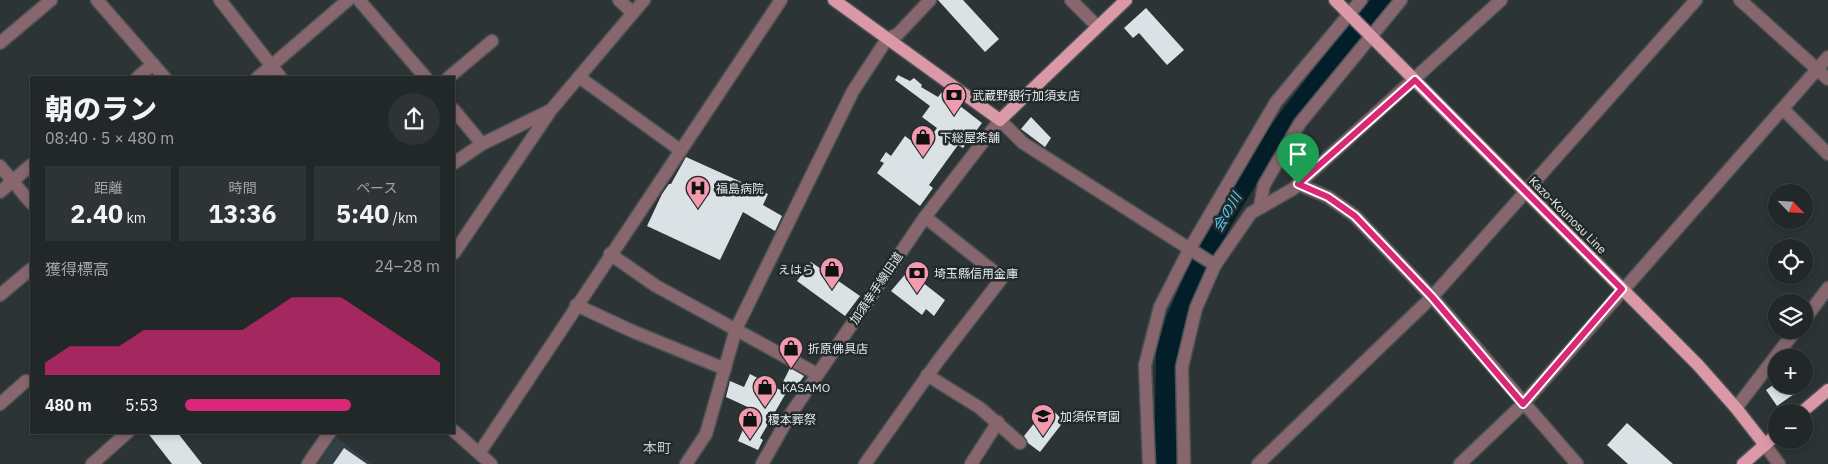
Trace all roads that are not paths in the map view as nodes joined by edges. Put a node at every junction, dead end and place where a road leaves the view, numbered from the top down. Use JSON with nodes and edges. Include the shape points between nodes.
{"nodes":[{"id":1,"x":51,"y":0,"type":"edge"},
{"id":2,"x":97,"y":0,"type":"edge"},
{"id":3,"x":348,"y":0,"type":"edge"},
{"id":4,"x":359,"y":0,"type":"edge"},
{"id":5,"x":619,"y":0,"type":"edge"},
{"id":6,"x":644,"y":0,"type":"edge"},
{"id":7,"x":781,"y":0,"type":"edge"},
{"id":8,"x":834,"y":0,"type":"edge"},
{"id":9,"x":930,"y":0,"type":"edge"},
{"id":10,"x":1071,"y":0,"type":"edge"},
{"id":11,"x":1126,"y":0,"type":"edge"},
{"id":12,"x":1335,"y":0,"type":"edge"},
{"id":13,"x":1360,"y":0,"type":"edge"},
{"id":14,"x":1401,"y":0,"type":"edge"},
{"id":15,"x":1502,"y":0,"type":"edge"},
{"id":16,"x":1696,"y":0,"type":"edge"},
{"id":17,"x":1740,"y":0,"type":"edge"},
{"id":18,"x":223,"y":1,"type":"edge"},
{"id":19,"x":633,"y":13,"type":"junction"},
{"id":20,"x":1351,"y":16,"type":"junction"},
{"id":21,"x":1097,"y":26,"type":"junction"},
{"id":22,"x":1368,"y":34,"type":"junction"},
{"id":23,"x":887,"y":40,"type":"junction"},
{"id":24,"x":492,"y":41,"type":"dead end"},
{"id":25,"x":0,"y":43,"type":"edge"},
{"id":26,"x":1828,"y":57,"type":"edge"},
{"id":27,"x":153,"y":64,"type":"junction"},
{"id":28,"x":272,"y":65,"type":"junction"},
{"id":29,"x":1817,"y":70,"type":"junction"},
{"id":30,"x":139,"y":76,"type":"edge"},
{"id":31,"x":163,"y":76,"type":"edge"},
{"id":32,"x":259,"y":76,"type":"edge"},
{"id":33,"x":280,"y":76,"type":"edge"},
{"id":34,"x":424,"y":76,"type":"edge"},
{"id":35,"x":450,"y":76,"type":"edge"},
{"id":36,"x":579,"y":77,"type":"junction"},
{"id":37,"x":1828,"y":79,"type":"edge"},
{"id":38,"x":1415,"y":80,"type":"junction"},
{"id":39,"x":1783,"y":108,"type":"junction"},
{"id":40,"x":551,"y":110,"type":"junction"},
{"id":41,"x":455,"y":111,"type":"edge"},
{"id":42,"x":1000,"y":120,"type":"junction"},
{"id":43,"x":482,"y":144,"type":"junction"},
{"id":44,"x":680,"y":150,"type":"junction"},
{"id":45,"x":1828,"y":154,"type":"edge"},
{"id":46,"x":455,"y":162,"type":"edge"},
{"id":47,"x":0,"y":166,"type":"edge"},
{"id":48,"x":30,"y":166,"type":"edge"},
{"id":49,"x":12,"y":181,"type":"junction"},
{"id":50,"x":1298,"y":184,"type":"junction"},
{"id":51,"x":0,"y":192,"type":"edge"},
{"id":52,"x":1526,"y":192,"type":"junction"},
{"id":53,"x":30,"y":202,"type":"edge"},
{"id":54,"x":1260,"y":206,"type":"junction"},
{"id":55,"x":925,"y":217,"type":"junction"},
{"id":56,"x":1189,"y":250,"type":"junction"},
{"id":57,"x":455,"y":252,"type":"edge"},
{"id":58,"x":610,"y":254,"type":"junction"},
{"id":59,"x":1215,"y":265,"type":"junction"},
{"id":60,"x":30,"y":270,"type":"edge"},
{"id":61,"x":1828,"y":288,"type":"edge"},
{"id":62,"x":1622,"y":289,"type":"junction"},
{"id":63,"x":0,"y":295,"type":"edge"},
{"id":64,"x":1432,"y":297,"type":"junction"},
{"id":65,"x":576,"y":305,"type":"junction"},
{"id":66,"x":1813,"y":308,"type":"edge"},
{"id":67,"x":736,"y":329,"type":"junction"},
{"id":68,"x":1789,"y":339,"type":"edge"},
{"id":69,"x":725,"y":369,"type":"junction"},
{"id":70,"x":817,"y":374,"type":"junction"},
{"id":71,"x":928,"y":375,"type":"junction"},
{"id":72,"x":26,"y":380,"type":"dead end"},
{"id":73,"x":1828,"y":390,"type":"edge"},
{"id":74,"x":0,"y":404,"type":"edge"},
{"id":75,"x":1523,"y":404,"type":"junction"},
{"id":76,"x":1811,"y":404,"type":"edge"},
{"id":77,"x":1736,"y":408,"type":"junction"},
{"id":78,"x":998,"y":422,"type":"junction"},
{"id":79,"x":455,"y":432,"type":"edge"},
{"id":80,"x":126,"y":434,"type":"edge"},
{"id":81,"x":329,"y":434,"type":"edge"},
{"id":82,"x":1768,"y":442,"type":"edge"},
{"id":83,"x":1020,"y":443,"type":"dead end"},
{"id":84,"x":1765,"y":445,"type":"junction"},
{"id":85,"x":480,"y":452,"type":"junction"},
{"id":86,"x":92,"y":464,"type":"edge"},
{"id":87,"x":308,"y":464,"type":"edge"},
{"id":88,"x":491,"y":464,"type":"edge"},
{"id":89,"x":686,"y":464,"type":"edge"},
{"id":90,"x":762,"y":464,"type":"edge"},
{"id":91,"x":865,"y":464,"type":"edge"},
{"id":92,"x":971,"y":464,"type":"edge"},
{"id":93,"x":1149,"y":464,"type":"edge"},
{"id":94,"x":1184,"y":464,"type":"edge"},
{"id":95,"x":1258,"y":464,"type":"edge"},
{"id":96,"x":1460,"y":464,"type":"edge"},
{"id":97,"x":1577,"y":464,"type":"edge"},
{"id":98,"x":1743,"y":464,"type":"edge"},
{"id":99,"x":1778,"y":464,"type":"edge"}],
"edges":[{"from":1,"to":25,"type":"street"},
{"from":2,"to":27,"type":"street"},
{"from":3,"to":28,"type":"street"},
{"from":4,"to":34,"type":"street"},
{"from":5,"to":19,"type":"street"},
{"from":6,"to":19,"type":"street"},
{"from":7,"to":44,"type":"street"},
{"from":8,"to":23,"type":"main road"},
{"from":9,"to":23,"type":"street","via":[[898,34]]},
{"from":10,"to":21,"type":"street"},
{"from":11,"to":21,"type":"main road"},
{"from":12,"to":20,"type":"main road","name":"Kazo-Kounosu Line"},
{"from":13,"to":20,"type":"street"},
{"from":14,"to":22,"type":"street"},
{"from":15,"to":38,"type":"street"},
{"from":16,"to":52,"type":"street"},
{"from":17,"to":29,"type":"street"},
{"from":18,"to":28,"type":"street"},
{"from":19,"to":36,"type":"street"},
{"from":20,"to":22,"type":"main road","name":"Kazo-Kounosu Line"},
{"from":20,"to":56,"type":"street","via":[[1276,102]]},
{"from":21,"to":42,"type":"main road"},
{"from":22,"to":38,"type":"main road","name":"Kazo-Kounosu Line"},
{"from":22,"to":54,"type":"street","via":[[1300,123],[1264,185]]},
{"from":23,"to":42,"type":"main road"},
{"from":23,"to":67,"type":"street","via":[[853,91]]},
{"from":24,"to":35,"type":"street"},
{"from":26,"to":29,"type":"street"},
{"from":27,"to":30,"type":"street"},
{"from":27,"to":31,"type":"street"},
{"from":28,"to":32,"type":"street"},
{"from":28,"to":33,"type":"street"},
{"from":29,"to":37,"type":"street"},
{"from":29,"to":39,"type":"street"},
{"from":36,"to":40,"type":"street"},
{"from":36,"to":44,"type":"street"},
{"from":38,"to":50,"type":"street"},
{"from":38,"to":52,"type":"main road","name":"Kazo-Kounosu Line"},
{"from":39,"to":45,"type":"street"},
{"from":39,"to":62,"type":"street"},
{"from":40,"to":43,"type":"street"},
{"from":40,"to":57,"type":"street"},
{"from":41,"to":43,"type":"street"},
{"from":42,"to":55,"type":"street","name":"加須幸手線旧道"},
{"from":42,"to":56,"type":"street","via":[[1023,143]]},
{"from":43,"to":46,"type":"street"},
{"from":44,"to":58,"type":"street"},
{"from":47,"to":49,"type":"street"},
{"from":48,"to":49,"type":"street"},
{"from":49,"to":51,"type":"street"},
{"from":49,"to":53,"type":"street"},
{"from":50,"to":54,"type":"street"},
{"from":50,"to":64,"type":"street","via":[[1328,197],[1355,216]]},
{"from":52,"to":62,"type":"main road","name":"Kazo-Kounosu Line"},
{"from":52,"to":64,"type":"street"},
{"from":54,"to":59,"type":"street"},
{"from":55,"to":70,"type":"street","name":"加須幸手線旧道"},
{"from":55,"to":71,"type":"street","via":[[1002,278]]},
{"from":56,"to":59,"type":"street"},
{"from":56,"to":93,"type":"street","via":[[1160,307],[1145,365]]},
{"from":58,"to":65,"type":"street"},
{"from":58,"to":67,"type":"street","via":[[656,286]]},
{"from":59,"to":94,"type":"street","via":[[1196,308],[1182,367]]},
{"from":60,"to":63,"type":"street"},
{"from":61,"to":66,"type":"street"},
{"from":62,"to":75,"type":"street"},
{"from":62,"to":77,"type":"main road","name":"Kazo-Kounosu Line","via":[[1698,364]]},
{"from":64,"to":75,"type":"street"},
{"from":64,"to":95,"type":"street"},
{"from":65,"to":69,"type":"street"},
{"from":65,"to":85,"type":"street"},
{"from":67,"to":69,"type":"street"},
{"from":67,"to":70,"type":"street"},
{"from":68,"to":77,"type":"street"},
{"from":69,"to":89,"type":"street","via":[[706,434]]},
{"from":70,"to":90,"type":"street","name":"加須幸手線旧道"},
{"from":71,"to":78,"type":"street"},
{"from":71,"to":91,"type":"street"},
{"from":72,"to":74,"type":"street"},
{"from":73,"to":76,"type":"main road"},
{"from":75,"to":96,"type":"street"},
{"from":75,"to":97,"type":"street"},
{"from":77,"to":84,"type":"main road","name":"Kazo-Kounosu Line"},
{"from":78,"to":83,"type":"street"},
{"from":78,"to":92,"type":"street"},
{"from":79,"to":85,"type":"street"},
{"from":80,"to":86,"type":"street"},
{"from":81,"to":87,"type":"street"},
{"from":82,"to":84,"type":"main road"},
{"from":84,"to":98,"type":"main road"},
{"from":84,"to":99,"type":"street"},
{"from":85,"to":88,"type":"street"}]}
